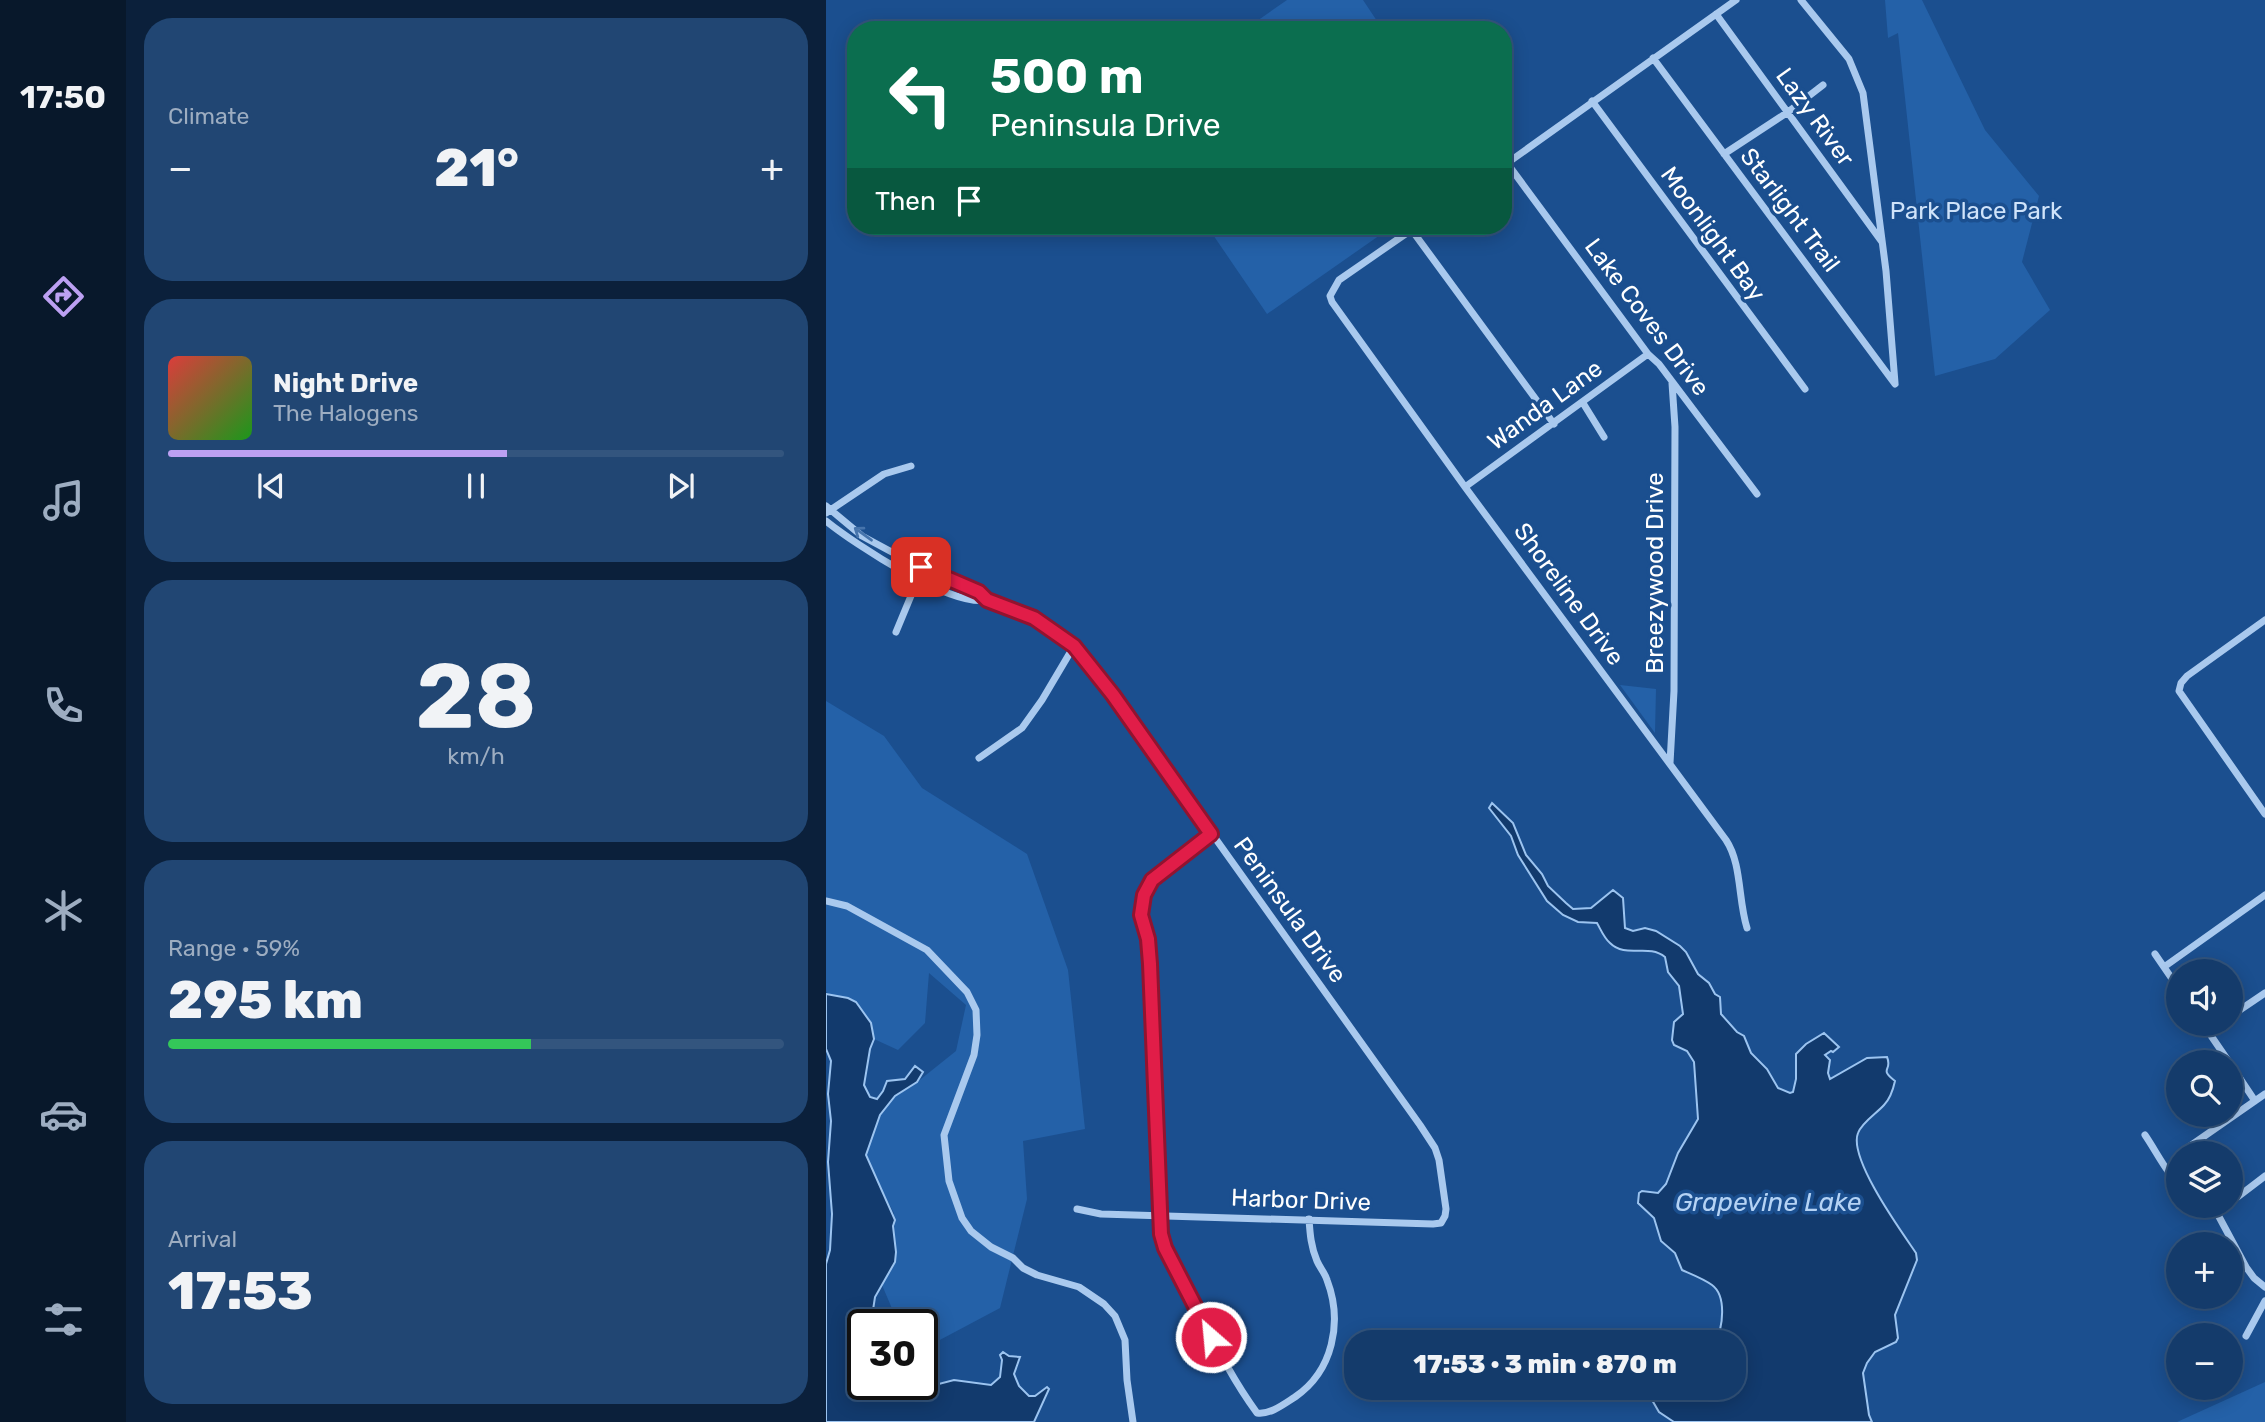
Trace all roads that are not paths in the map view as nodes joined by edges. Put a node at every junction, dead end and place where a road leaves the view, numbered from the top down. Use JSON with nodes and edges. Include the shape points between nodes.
{"nodes":[{"id":1,"x":1737,"y":0,"type":"edge"},
{"id":2,"x":1801,"y":0,"type":"edge"},
{"id":3,"x":1716,"y":14,"type":"junction"},
{"id":4,"x":1653,"y":58,"type":"junction"},
{"id":5,"x":1823,"y":85,"type":"dead end"},
{"id":6,"x":1592,"y":101,"type":"junction"},
{"id":7,"x":1788,"y":112,"type":"junction"},
{"id":8,"x":1724,"y":154,"type":"junction"},
{"id":9,"x":1512,"y":159,"type":"edge"},
{"id":10,"x":1512,"y":173,"type":"edge"},
{"id":11,"x":1404,"y":235,"type":"edge"},
{"id":12,"x":1419,"y":235,"type":"edge"},
{"id":13,"x":1882,"y":243,"type":"junction"},
{"id":14,"x":1648,"y":354,"type":"junction"},
{"id":15,"x":1672,"y":383,"type":"junction"},
{"id":16,"x":1805,"y":389,"type":"dead end"},
{"id":17,"x":1583,"y":403,"type":"junction"},
{"id":18,"x":1554,"y":424,"type":"junction"},
{"id":19,"x":1604,"y":437,"type":"dead end"},
{"id":20,"x":912,"y":466,"type":"dead end"},
{"id":21,"x":1465,"y":487,"type":"junction"},
{"id":22,"x":1758,"y":494,"type":"dead end"},
{"id":23,"x":827,"y":510,"type":"edge"},
{"id":24,"x":826,"y":521,"type":"edge"},
{"id":25,"x":921,"y":567,"type":"junction"},
{"id":26,"x":918,"y":579,"type":"junction"},
{"id":27,"x":987,"y":600,"type":"junction"},
{"id":28,"x":2265,"y":620,"type":"edge"},
{"id":29,"x":895,"y":632,"type":"dead end"},
{"id":30,"x":1074,"y":646,"type":"junction"},
{"id":31,"x":979,"y":758,"type":"dead end"},
{"id":32,"x":1670,"y":764,"type":"junction"},
{"id":33,"x":2265,"y":814,"type":"edge"},
{"id":34,"x":1211,"y":834,"type":"junction"},
{"id":35,"x":2265,"y":894,"type":"edge"},
{"id":36,"x":826,"y":901,"type":"edge"},
{"id":37,"x":1746,"y":928,"type":"dead end"},
{"id":38,"x":2155,"y":954,"type":"dead end"},
{"id":39,"x":2164,"y":967,"type":"junction"},
{"id":40,"x":2166,"y":970,"type":"edge"},
{"id":41,"x":2265,"y":993,"type":"edge"},
{"id":42,"x":2243,"y":1008,"type":"edge"},
{"id":43,"x":2243,"y":1083,"type":"edge"},
{"id":44,"x":2265,"y":1094,"type":"edge"},
{"id":45,"x":2255,"y":1101,"type":"junction"},
{"id":46,"x":2144,"y":1135,"type":"dead end"},
{"id":47,"x":2198,"y":1141,"type":"edge"},
{"id":48,"x":2165,"y":1164,"type":"edge"},
{"id":49,"x":2265,"y":1176,"type":"edge"},
{"id":50,"x":2243,"y":1193,"type":"edge"},
{"id":51,"x":1077,"y":1209,"type":"dead end"},
{"id":52,"x":1159,"y":1216,"type":"junction"},
{"id":53,"x":2220,"y":1218,"type":"edge"},
{"id":54,"x":1309,"y":1219,"type":"junction"},
{"id":55,"x":1441,"y":1223,"type":"joint"},
{"id":56,"x":2265,"y":1287,"type":"edge"},
{"id":57,"x":2265,"y":1301,"type":"edge"},
{"id":58,"x":2246,"y":1336,"type":"dead end"},
{"id":59,"x":1133,"y":1422,"type":"edge"}],
"edges":[{"from":1,"to":3,"type":"street"},
{"from":2,"to":13,"type":"street","via":[[1849,59],[1863,93]]},
{"from":3,"to":4,"type":"street"},
{"from":3,"to":7,"type":"street","name":"Lazy River"},
{"from":4,"to":6,"type":"street"},
{"from":4,"to":8,"type":"street","name":"Starlight Trail"},
{"from":5,"to":7,"type":"street"},
{"from":6,"to":9,"type":"street"},
{"from":6,"to":16,"type":"street","name":"Moonlight Bay"},
{"from":7,"to":8,"type":"street"},
{"from":7,"to":13,"type":"street","name":"Lazy River"},
{"from":8,"to":13,"type":"street","name":"Starlight Trail","via":[[1895,384]]},
{"from":10,"to":14,"type":"street","name":"Lake Coves Drive"},
{"from":11,"to":21,"type":"street","name":"Shoreline Drive","via":[[1339,280],[1330,296]]},
{"from":12,"to":18,"type":"street"},
{"from":14,"to":15,"type":"street","name":"Lake Coves Drive"},
{"from":14,"to":17,"type":"street","name":"Wanda Lane"},
{"from":15,"to":22,"type":"street","name":"Lake Coves Drive"},
{"from":15,"to":32,"type":"street","name":"Breezywood Drive","via":[[1674,691]]},
{"from":17,"to":18,"type":"street","name":"Wanda Lane"},
{"from":17,"to":19,"type":"street"},
{"from":18,"to":21,"type":"street","name":"Wanda Lane"},
{"from":20,"to":23,"type":"street","via":[[884,474]]},
{"from":21,"to":32,"type":"street","name":"Shoreline Drive"},
{"from":25,"to":23,"type":"street","name":"Peninsula Drive","one_way":true,"via":[[862,536]]},
{"from":24,"to":26,"type":"street","name":"Peninsula Drive"},
{"from":25,"to":26,"type":"street"},
{"from":25,"to":27,"type":"street","name":"Peninsula Drive","via":[[979,592]]},
{"from":26,"to":27,"type":"street","name":"Peninsula Drive","via":[[967,599]]},
{"from":26,"to":29,"type":"street"},
{"from":27,"to":30,"type":"street","name":"Peninsula Drive","via":[[1034,618]]},
{"from":28,"to":33,"type":"street","via":[[2187,676],[2179,691]]},
{"from":30,"to":31,"type":"street","via":[[1022,728]]},
{"from":30,"to":34,"type":"street","name":"Peninsula Drive"},
{"from":32,"to":37,"type":"street","name":"Shoreline Drive","via":[[1732,849]]},
{"from":34,"to":52,"type":"street","via":[[1152,880],[1142,904],[1150,964]]},
{"from":34,"to":55,"type":"street","name":"Peninsula Drive","via":[[1435,1148],[1446,1209]]},
{"from":35,"to":39,"type":"street"},
{"from":36,"to":59,"type":"street","via":[[847,906],[927,950],[968,992],[976,1010],[974,1055],[944,1135],[949,1181],[962,1218],[971,1231],[1023,1268],[1079,1287],[1115,1316],[1125,1340]]},
{"from":38,"to":39,"type":"street"},
{"from":39,"to":40,"type":"street"},
{"from":41,"to":42,"type":"street"},
{"from":43,"to":45,"type":"street"},
{"from":44,"to":45,"type":"street"},
{"from":45,"to":47,"type":"street"},
{"from":46,"to":48,"type":"street"},
{"from":49,"to":50,"type":"street"},
{"from":51,"to":52,"type":"street","name":"Harbor Drive"},
{"from":52,"to":54,"type":"street","name":"Harbor Drive"},
{"from":52,"to":54,"type":"street","via":[[1165,1248],[1222,1358],[1256,1413],[1264,1414],[1305,1388],[1324,1365],[1335,1335],[1328,1282],[1310,1241]]},
{"from":53,"to":56,"type":"street","via":[[2246,1267]]},
{"from":54,"to":55,"type":"street","name":"Harbor Drive"},
{"from":57,"to":58,"type":"street"}]}
